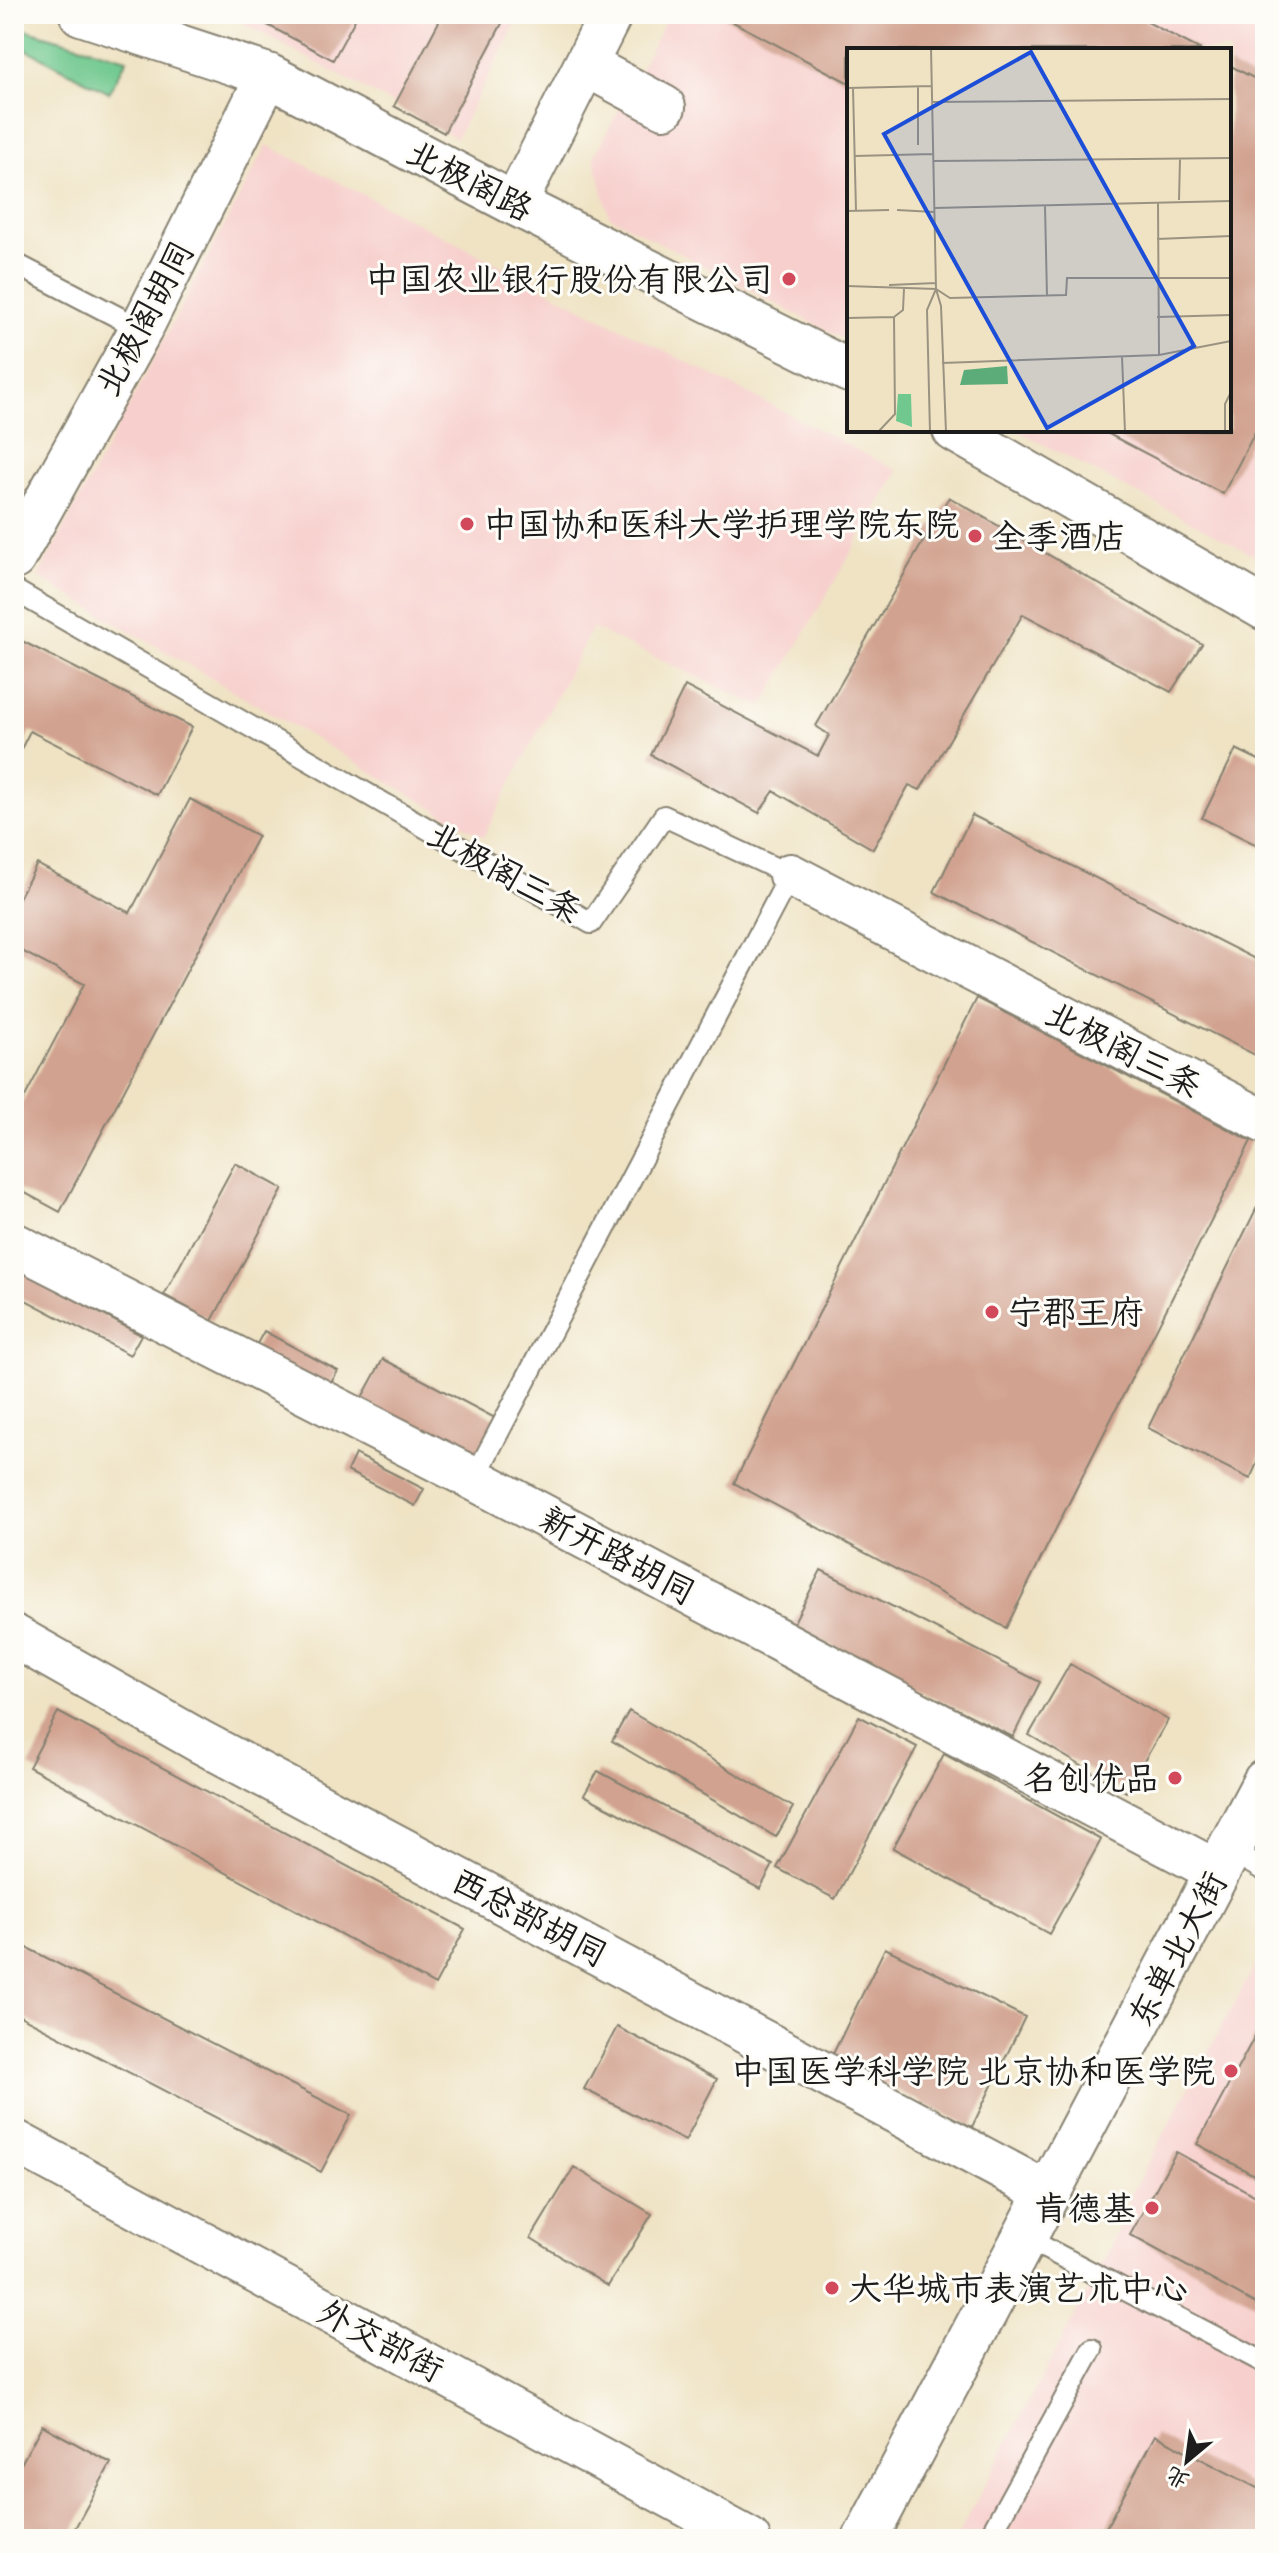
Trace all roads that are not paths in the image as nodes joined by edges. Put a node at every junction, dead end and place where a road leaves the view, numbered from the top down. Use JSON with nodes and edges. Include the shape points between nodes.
{"nodes":[{"id":1,"x":81,"y":14,"type":"edge"},
{"id":2,"x":611,"y":14,"type":"edge"},
{"id":3,"x":586,"y":65,"type":"junction"},
{"id":4,"x":268,"y":75,"type":"junction"},
{"id":5,"x":664,"y":107,"type":"dead end"},
{"id":6,"x":515,"y":204,"type":"junction"},
{"id":7,"x":14,"y":263,"type":"edge"},
{"id":8,"x":141,"y":329,"type":"junction"},
{"id":9,"x":847,"y":370,"type":"edge"},
{"id":10,"x":957,"y":432,"type":"edge"},
{"id":11,"x":14,"y":558,"type":"edge"},
{"id":12,"x":14,"y":590,"type":"edge"},
{"id":13,"x":1265,"y":609,"type":"edge"},
{"id":14,"x":790,"y":875,"type":"junction"},
{"id":15,"x":1265,"y":1122,"type":"edge"},
{"id":16,"x":14,"y":1244,"type":"edge"},
{"id":17,"x":474,"y":1479,"type":"junction"},
{"id":18,"x":14,"y":1636,"type":"edge"},
{"id":19,"x":1265,"y":1782,"type":"edge"},
{"id":20,"x":1237,"y":1864,"type":"edge"},
{"id":21,"x":14,"y":2141,"type":"edge"},
{"id":22,"x":1048,"y":2193,"type":"junction"},
{"id":23,"x":1024,"y":2237,"type":"junction"},
{"id":24,"x":1092,"y":2349,"type":"dead end"},
{"id":25,"x":1265,"y":2363,"type":"edge"},
{"id":26,"x":749,"y":2539,"type":"edge"},
{"id":27,"x":865,"y":2539,"type":"edge"},
{"id":28,"x":988,"y":2539,"type":"edge"}],
"edges":[{"from":1,"to":4,"type":"street","name":"北极阁路"},
{"from":2,"to":3,"type":"street"},
{"from":3,"to":5,"type":"street"},
{"from":3,"to":6,"type":"street"},
{"from":4,"to":6,"type":"street","name":"北极阁路"},
{"from":4,"to":8,"type":"street","name":"北极阁胡同"},
{"from":6,"to":9,"type":"street","name":"北极阁路"},
{"from":7,"to":8,"type":"lane"},
{"from":8,"to":11,"type":"street","name":"北极阁胡同"},
{"from":10,"to":13,"type":"street"},
{"from":12,"to":14,"type":"lane","name":"北极阁三条","via":[[591,923],[664,816]]},
{"from":14,"to":15,"type":"street","name":"北极阁三条"},
{"from":14,"to":17,"type":"lane"},
{"from":16,"to":17,"type":"street","name":"新开路胡同"},
{"from":17,"to":20,"type":"street","name":"新开路胡同"},
{"from":18,"to":22,"type":"street","name":"西总部胡同","via":[[199,1741]]},
{"from":19,"to":20,"type":"main road","name":"东单北大街"},
{"from":20,"to":22,"type":"main road","name":"东单北大街"},
{"from":21,"to":26,"type":"street","name":"外交部街"},
{"from":22,"to":23,"type":"main road","name":"东单北大街"},
{"from":23,"to":25,"type":"lane"},
{"from":23,"to":27,"type":"main road","name":"东单北大街"},
{"from":24,"to":28,"type":"lane"}]}
